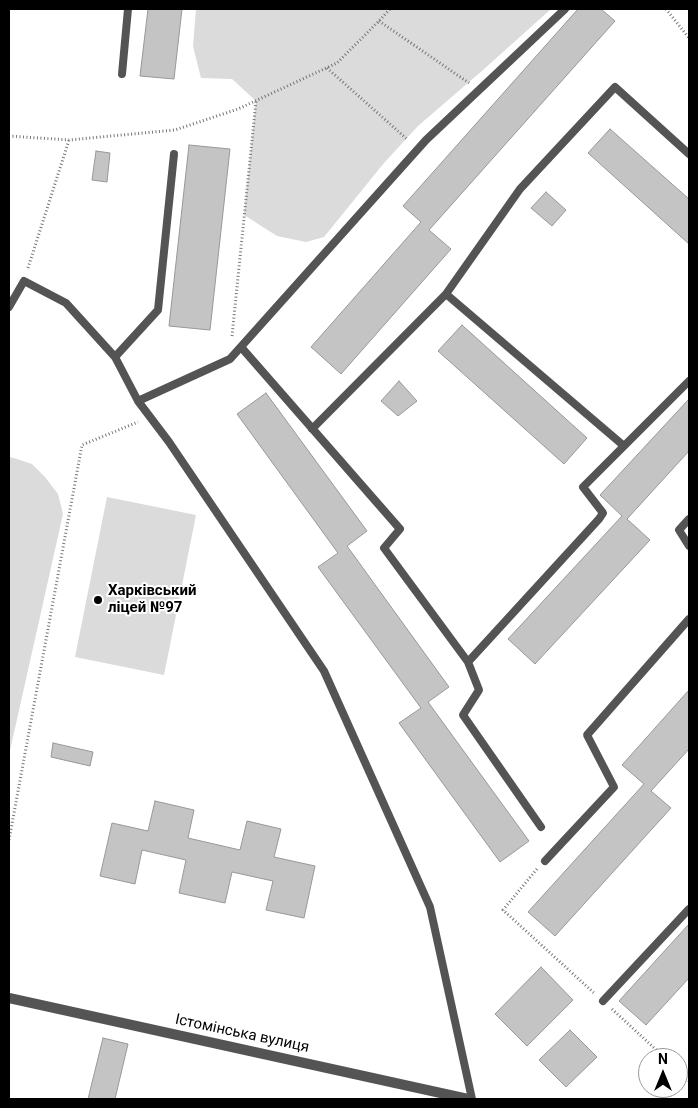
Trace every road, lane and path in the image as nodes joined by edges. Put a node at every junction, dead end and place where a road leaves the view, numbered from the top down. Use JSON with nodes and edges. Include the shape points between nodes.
{"nodes":[{"id":1,"x":128,"y":9,"type":"edge"},
{"id":2,"x":390,"y":9,"type":"edge"},
{"id":3,"x":565,"y":9,"type":"edge"},
{"id":4,"x":666,"y":9,"type":"edge"},
{"id":5,"x":379,"y":21,"type":"junction"},
{"id":6,"x":689,"y":38,"type":"edge"},
{"id":7,"x":327,"y":68,"type":"junction"},
{"id":8,"x":122,"y":74,"type":"dead end"},
{"id":9,"x":479,"y":90,"type":"junction"},
{"id":10,"x":256,"y":101,"type":"junction"},
{"id":11,"x":9,"y":136,"type":"edge"},
{"id":12,"x":69,"y":140,"type":"junction"},
{"id":13,"x":418,"y":149,"type":"junction"},
{"id":14,"x":174,"y":154,"type":"dead end"},
{"id":15,"x":689,"y":154,"type":"edge"},
{"id":16,"x":24,"y":281,"type":"junction"},
{"id":17,"x":446,"y":294,"type":"junction"},
{"id":18,"x":9,"y":307,"type":"edge"},
{"id":19,"x":241,"y":347,"type":"junction"},
{"id":20,"x":114,"y":357,"type":"junction"},
{"id":21,"x":230,"y":360,"type":"junction"},
{"id":22,"x":689,"y":380,"type":"edge"},
{"id":23,"x":138,"y":400,"type":"junction"},
{"id":24,"x":150,"y":417,"type":"junction"},
{"id":25,"x":312,"y":428,"type":"junction"},
{"id":26,"x":624,"y":446,"type":"junction"},
{"id":27,"x":689,"y":519,"type":"edge"},
{"id":28,"x":689,"y":546,"type":"edge"},
{"id":29,"x":689,"y":619,"type":"edge"},
{"id":30,"x":468,"y":662,"type":"junction"},
{"id":31,"x":541,"y":827,"type":"dead end"},
{"id":32,"x":9,"y":840,"type":"edge"},
{"id":33,"x":544,"y":861,"type":"joint"},
{"id":34,"x":689,"y":909,"type":"edge"},
{"id":35,"x":9,"y":998,"type":"edge"},
{"id":36,"x":602,"y":1001,"type":"junction"},
{"id":37,"x":654,"y":1048,"type":"edge"},
{"id":38,"x":468,"y":1099,"type":"edge"},
{"id":39,"x":472,"y":1099,"type":"edge"}],
"edges":[{"from":1,"to":8,"type":"lane"},
{"from":2,"to":5,"type":"path"},
{"from":3,"to":9,"type":"lane"},
{"from":4,"to":6,"type":"path"},
{"from":5,"to":7,"type":"path","via":[[337,63]]},
{"from":5,"to":9,"type":"path"},
{"from":7,"to":10,"type":"path"},
{"from":7,"to":13,"type":"path"},
{"from":9,"to":13,"type":"lane"},
{"from":10,"to":12,"type":"path","via":[[175,130]]},
{"from":10,"to":21,"type":"path"},
{"from":11,"to":12,"type":"path"},
{"from":12,"to":16,"type":"path"},
{"from":13,"to":19,"type":"lane"},
{"from":14,"to":20,"type":"lane","via":[[158,310]]},
{"from":15,"to":17,"type":"lane","via":[[615,87],[520,189]]},
{"from":16,"to":18,"type":"lane"},
{"from":16,"to":20,"type":"lane","via":[[66,303]]},
{"from":17,"to":25,"type":"lane"},
{"from":17,"to":26,"type":"lane"},
{"from":19,"to":21,"type":"lane"},
{"from":19,"to":25,"type":"lane"},
{"from":20,"to":23,"type":"lane"},
{"from":21,"to":23,"type":"lane"},
{"from":22,"to":26,"type":"lane"},
{"from":23,"to":24,"type":"lane"},
{"from":24,"to":32,"type":"path","via":[[82,445]]},
{"from":24,"to":39,"type":"lane","via":[[324,670],[430,907]]},
{"from":25,"to":30,"type":"lane","via":[[400,529],[384,548]]},
{"from":26,"to":30,"type":"lane","via":[[583,487],[603,513]]},
{"from":27,"to":28,"type":"lane","via":[[680,530]]},
{"from":29,"to":33,"type":"lane","via":[[587,735],[614,787]]},
{"from":30,"to":31,"type":"lane","via":[[479,690],[463,715]]},
{"from":33,"to":36,"type":"path","via":[[503,910]]},
{"from":34,"to":36,"type":"lane"},
{"from":35,"to":38,"type":"street","name":"Істомінська вулиця"},
{"from":36,"to":37,"type":"path"}]}
